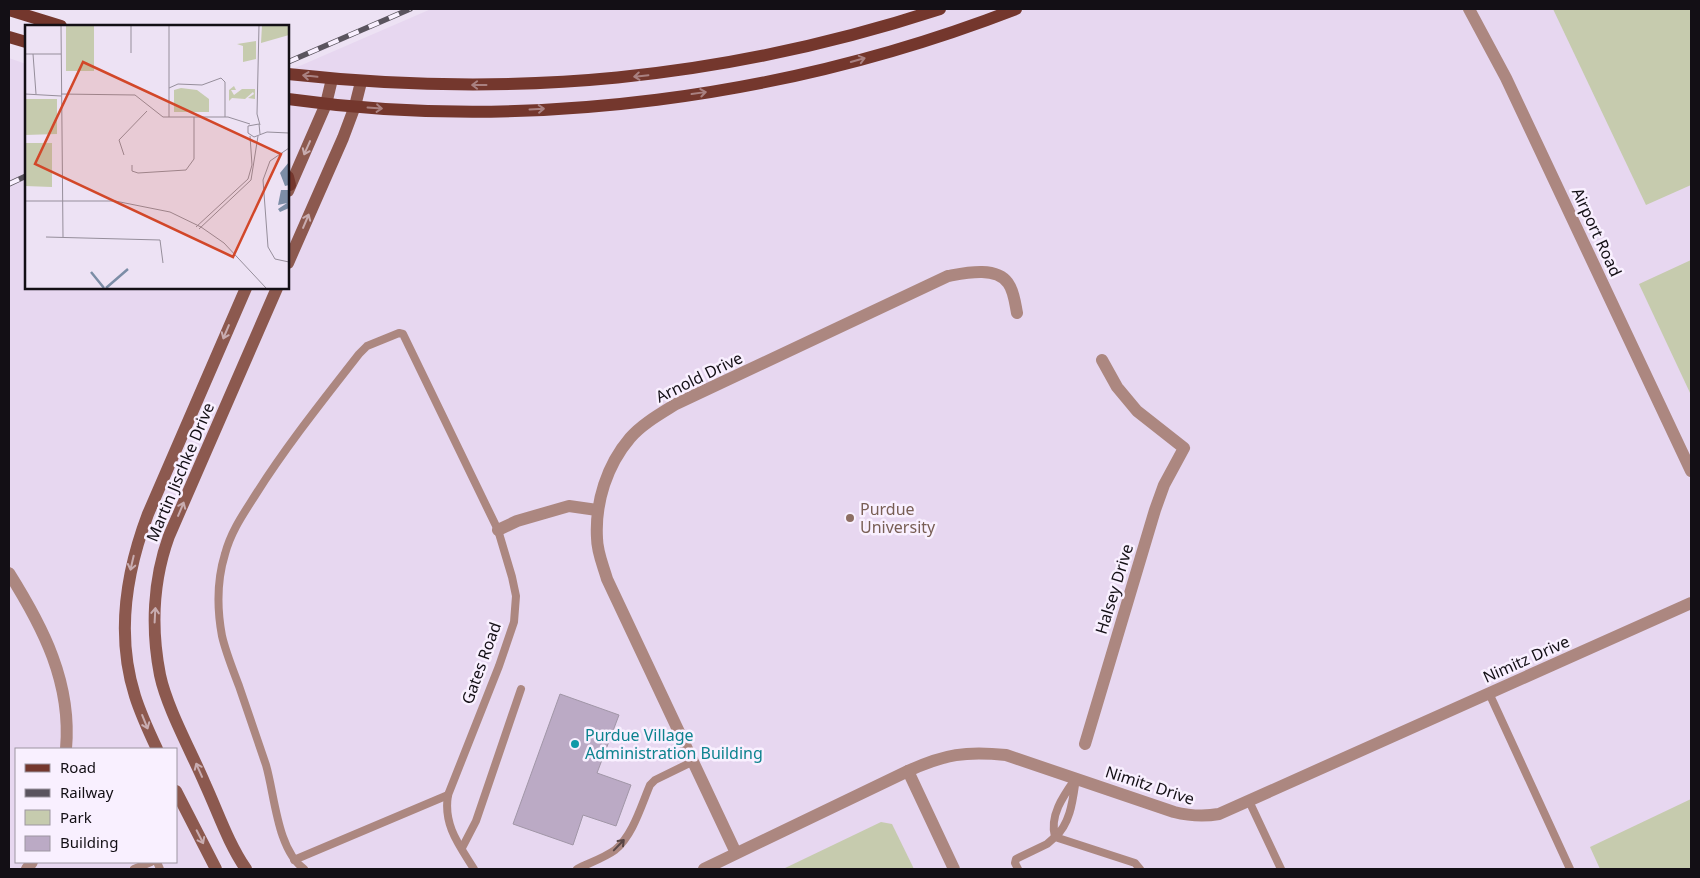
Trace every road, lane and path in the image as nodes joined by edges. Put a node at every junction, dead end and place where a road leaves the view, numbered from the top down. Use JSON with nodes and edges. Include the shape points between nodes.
{"nodes":[{"id":1,"x":940,"y":9,"type":"edge"},
{"id":2,"x":1016,"y":9,"type":"edge"},
{"id":3,"x":1469,"y":9,"type":"edge"},
{"id":4,"x":9,"y":10,"type":"edge"},
{"id":5,"x":58,"y":25,"type":"edge"},
{"id":6,"x":9,"y":37,"type":"edge"},
{"id":7,"x":25,"y":42,"type":"edge"},
{"id":8,"x":289,"y":74,"type":"edge"},
{"id":9,"x":332,"y":79,"type":"junction"},
{"id":10,"x":361,"y":82,"type":"junction"},
{"id":11,"x":289,"y":99,"type":"edge"},
{"id":12,"x":326,"y":104,"type":"junction"},
{"id":13,"x":355,"y":106,"type":"junction"},
{"id":14,"x":289,"y":183,"type":"edge"},
{"id":15,"x":289,"y":261,"type":"edge"},
{"id":16,"x":246,"y":289,"type":"edge"},
{"id":17,"x":277,"y":289,"type":"edge"},
{"id":18,"x":1017,"y":313,"type":"dead end"},
{"id":19,"x":1102,"y":360,"type":"dead end"},
{"id":20,"x":1691,"y":471,"type":"edge"},
{"id":21,"x":597,"y":510,"type":"junction"},
{"id":22,"x":498,"y":530,"type":"junction"},
{"id":23,"x":9,"y":573,"type":"edge"},
{"id":24,"x":1691,"y":603,"type":"edge"},
{"id":25,"x":521,"y":689,"type":"dead end"},
{"id":26,"x":1489,"y":693,"type":"junction"},
{"id":27,"x":1084,"y":744,"type":"dead end"},
{"id":28,"x":66,"y":748,"type":"edge"},
{"id":29,"x":157,"y":748,"type":"edge"},
{"id":30,"x":694,"y":761,"type":"junction"},
{"id":31,"x":908,"y":771,"type":"junction"},
{"id":32,"x":1076,"y":778,"type":"junction"},
{"id":33,"x":178,"y":795,"type":"edge"},
{"id":34,"x":448,"y":795,"type":"junction"},
{"id":35,"x":1249,"y":801,"type":"junction"},
{"id":36,"x":1055,"y":837,"type":"junction"},
{"id":37,"x":462,"y":848,"type":"junction"},
{"id":38,"x":736,"y":853,"type":"junction"},
{"id":39,"x":294,"y":860,"type":"junction"},
{"id":40,"x":149,"y":863,"type":"edge"},
{"id":41,"x":134,"y":869,"type":"edge"},
{"id":42,"x":216,"y":869,"type":"edge"},
{"id":43,"x":246,"y":869,"type":"edge"},
{"id":44,"x":304,"y":869,"type":"edge"},
{"id":45,"x":474,"y":869,"type":"edge"},
{"id":46,"x":577,"y":869,"type":"edge"},
{"id":47,"x":704,"y":869,"type":"edge"},
{"id":48,"x":954,"y":869,"type":"edge"},
{"id":49,"x":1018,"y":869,"type":"edge"},
{"id":50,"x":1140,"y":869,"type":"edge"},
{"id":51,"x":1281,"y":869,"type":"edge"},
{"id":52,"x":1570,"y":869,"type":"edge"}],
"edges":[{"from":1,"to":10,"type":"main road","one_way":true,"via":[[776,54],[656,74],[510,85]]},
{"from":13,"to":2,"type":"main road","one_way":true,"via":[[507,111],[661,99],[839,65],[952,32]]},
{"from":3,"to":20,"type":"street","name":"Airport Road","via":[[1506,78]]},
{"from":4,"to":5,"type":"main road"},
{"from":6,"to":7,"type":"main road"},
{"from":9,"to":8,"type":"main road","one_way":true},
{"from":9,"to":10,"type":"main road"},
{"from":9,"to":12,"type":"main road"},
{"from":10,"to":13,"type":"main road"},
{"from":11,"to":12,"type":"main road"},
{"from":12,"to":13,"type":"main road"},
{"from":12,"to":14,"type":"main road","one_way":true},
{"from":15,"to":13,"type":"main road","one_way":true},
{"from":16,"to":29,"type":"main road","name":"Martin Jischke Drive","one_way":true,"via":[[148,514],[130,569],[125,626],[128,663],[135,696]]},
{"from":43,"to":17,"type":"main road","name":"Martin Jischke Drive","one_way":true,"via":[[171,706],[160,676],[154,620],[163,554],[169,536]]},
{"from":18,"to":21,"type":"street","name":"Arnold Drive","via":[[1008,281],[995,274],[979,271],[948,276],[653,418],[630,437],[617,457],[606,479]]},
{"from":19,"to":27,"type":"street","name":"Halsey Drive","via":[[1117,388],[1137,411],[1184,448],[1154,510]]},
{"from":21,"to":22,"type":"street","via":[[569,506]]},
{"from":21,"to":30,"type":"street","name":"Arnold Drive","via":[[597,539],[607,578]]},
{"from":22,"to":34,"type":"lane","name":"Gates Road","via":[[516,596],[514,622]]},
{"from":22,"to":39,"type":"lane","name":"Gates Road","via":[[403,334],[398,332],[367,346],[266,478],[234,529],[219,580],[220,619],[226,650],[268,772],[284,840]]},
{"from":23,"to":28,"type":"street","via":[[36,618],[54,658],[64,701]]},
{"from":24,"to":26,"type":"street","name":"Nimitz Drive"},
{"from":25,"to":37,"type":"lane","via":[[476,821]]},
{"from":26,"to":35,"type":"street","name":"Nimitz Drive"},
{"from":26,"to":52,"type":"lane"},
{"from":30,"to":38,"type":"street","name":"Arnold Drive"},
{"from":46,"to":30,"type":"lane","one_way":true,"via":[[620,846],[655,780]]},
{"from":31,"to":32,"type":"street","name":"Nimitz Drive","via":[[952,755],[978,752],[1006,755]]},
{"from":31,"to":38,"type":"street","name":"Nimitz Drive"},
{"from":31,"to":48,"type":"street"},
{"from":32,"to":35,"type":"street","name":"Nimitz Drive","via":[[1194,816],[1219,814]]},
{"from":32,"to":36,"type":"lane","via":[[1063,830]]},
{"from":32,"to":36,"type":"lane","via":[[1058,807],[1052,827]]},
{"from":33,"to":42,"type":"main road","one_way":true},
{"from":34,"to":37,"type":"lane","name":"Gates Road","via":[[448,822]]},
{"from":34,"to":39,"type":"lane"},
{"from":35,"to":51,"type":"lane"},
{"from":36,"to":49,"type":"lane","via":[[1016,859]]},
{"from":36,"to":50,"type":"lane","via":[[1135,862]]},
{"from":37,"to":45,"type":"lane","name":"Gates Road"},
{"from":38,"to":47,"type":"street","name":"Nimitz Drive"},
{"from":39,"to":44,"type":"lane"},
{"from":40,"to":41,"type":"lane"}]}
